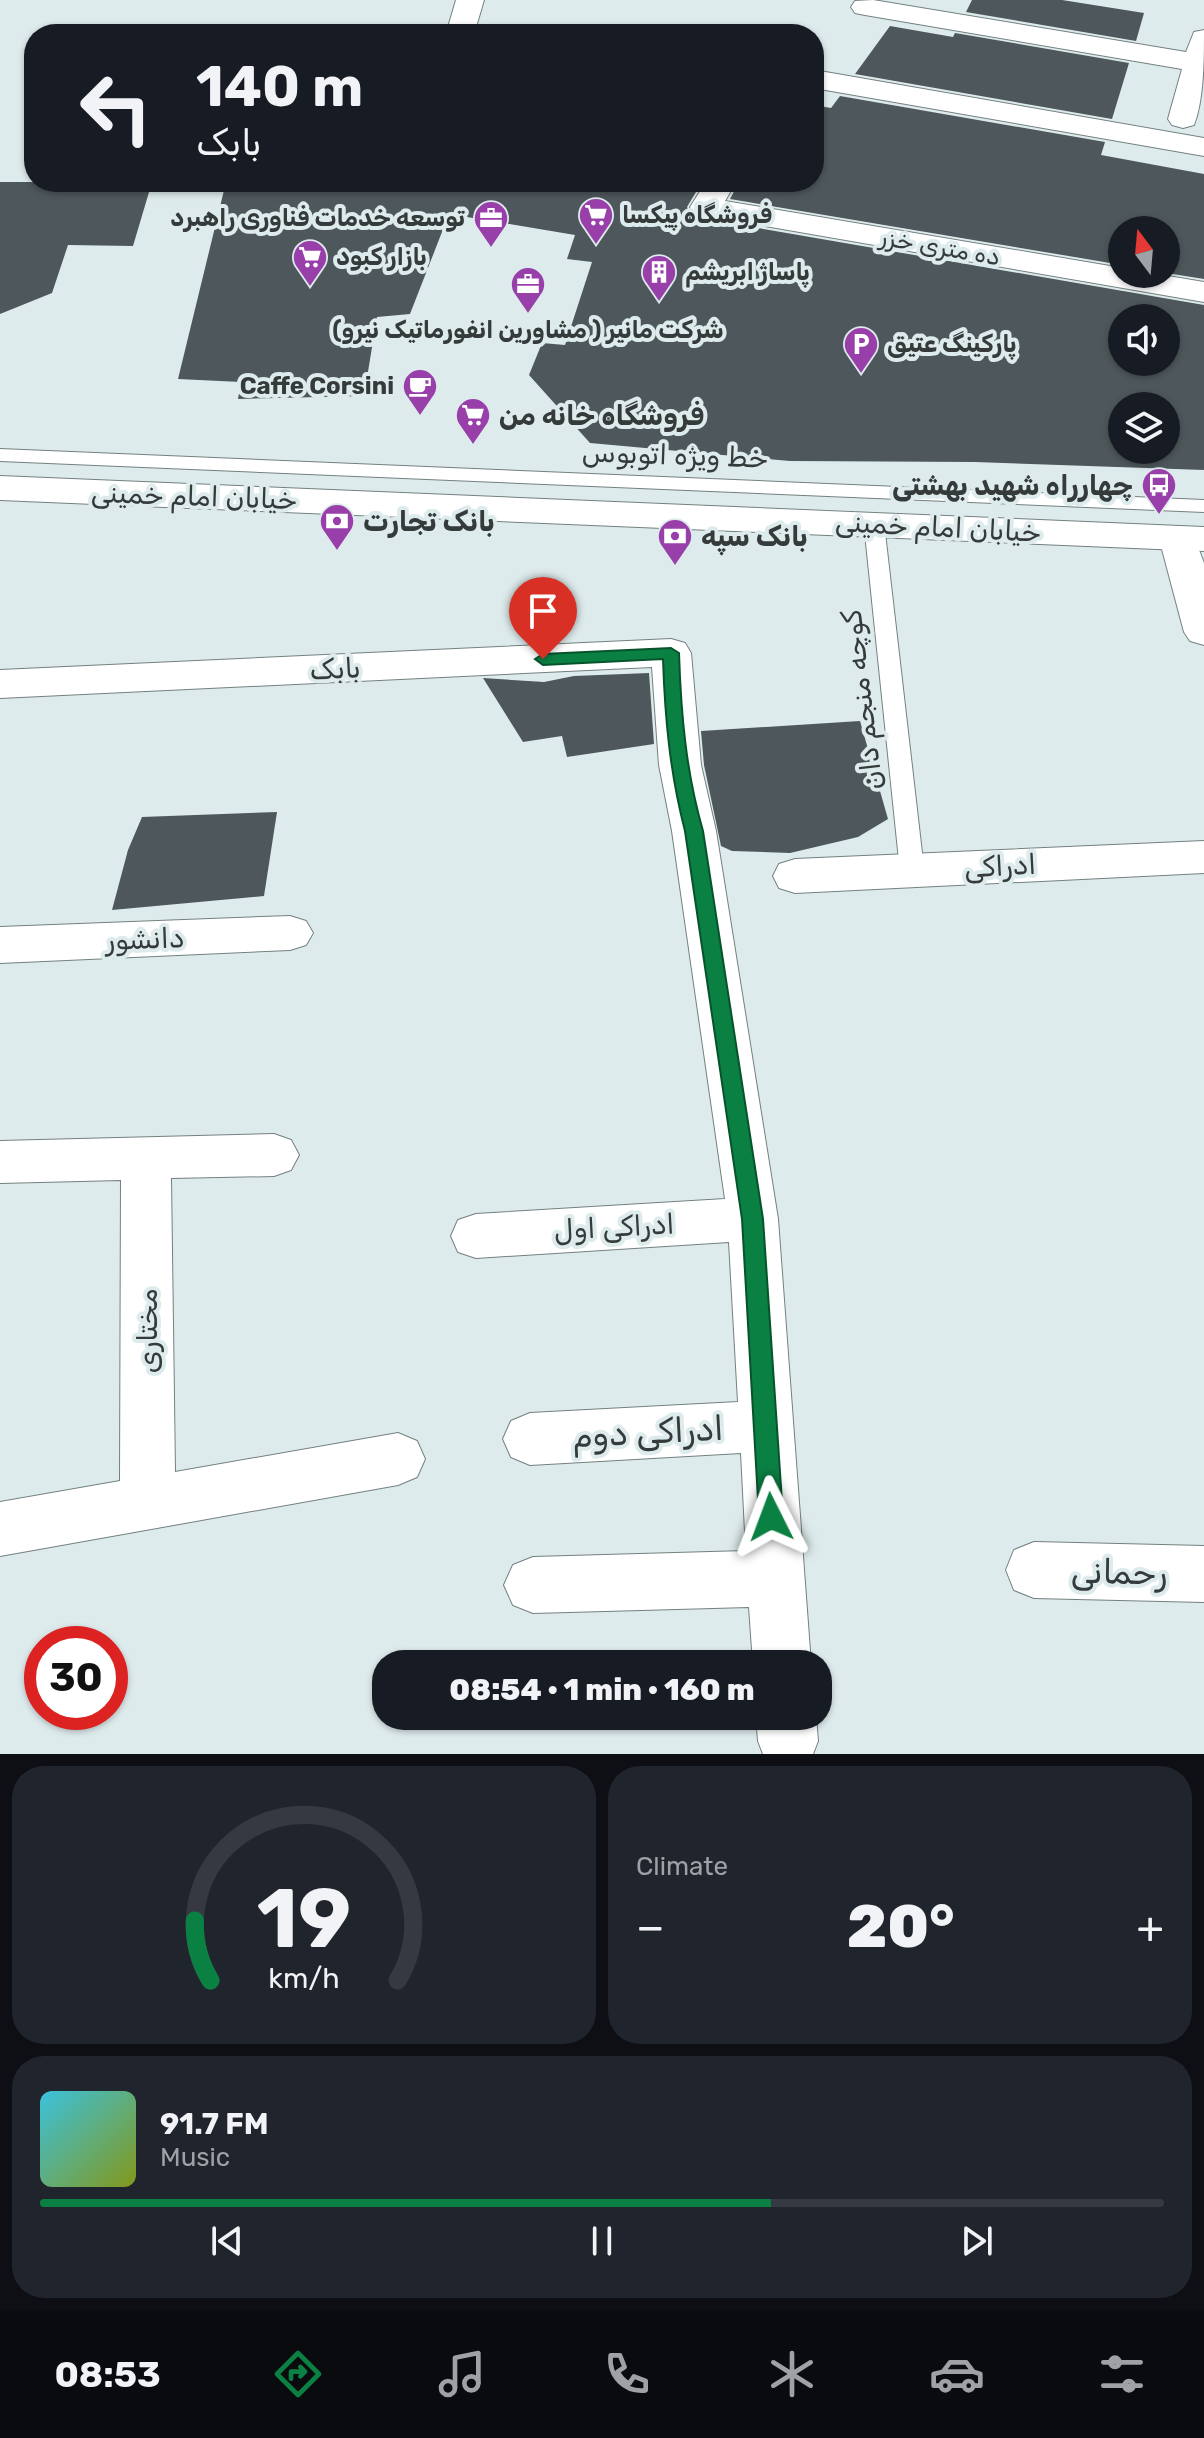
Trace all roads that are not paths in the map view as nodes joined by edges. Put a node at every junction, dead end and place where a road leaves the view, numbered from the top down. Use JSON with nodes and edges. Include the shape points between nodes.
{"nodes":[{"id":1,"x":470,"y":0,"type":"edge"},
{"id":2,"x":865,"y":7,"type":"dead end"},
{"id":3,"x":463,"y":24,"type":"edge"},
{"id":4,"x":1202,"y":55,"type":"edge"},
{"id":5,"x":824,"y":81,"type":"edge"},
{"id":6,"x":1183,"y":119,"type":"dead end"},
{"id":7,"x":1204,"y":147,"type":"edge"},
{"id":8,"x":715,"y":192,"type":"edge"},
{"id":9,"x":1204,"y":292,"type":"edge"},
{"id":10,"x":0,"y":455,"type":"edge"},
{"id":11,"x":0,"y":488,"type":"edge"},
{"id":12,"x":1204,"y":506,"type":"edge"},
{"id":13,"x":874,"y":524,"type":"junction"},
{"id":14,"x":1191,"y":539,"type":"edge"},
{"id":15,"x":1204,"y":632,"type":"edge"},
{"id":16,"x":0,"y":684,"type":"edge"},
{"id":17,"x":1204,"y":857,"type":"edge"},
{"id":18,"x":912,"y":870,"type":"junction"},
{"id":19,"x":795,"y":876,"type":"dead end"},
{"id":20,"x":290,"y":933,"type":"dead end"},
{"id":21,"x":0,"y":945,"type":"edge"},
{"id":22,"x":274,"y":1155,"type":"dead end"},
{"id":23,"x":146,"y":1158,"type":"junction"},
{"id":24,"x":0,"y":1162,"type":"edge"},
{"id":25,"x":753,"y":1219,"type":"junction"},
{"id":26,"x":476,"y":1236,"type":"dead end"},
{"id":27,"x":765,"y":1426,"type":"junction"},
{"id":28,"x":530,"y":1439,"type":"dead end"},
{"id":29,"x":398,"y":1459,"type":"dead end"},
{"id":30,"x":148,"y":1503,"type":"junction"},
{"id":31,"x":0,"y":1529,"type":"edge"},
{"id":32,"x":1034,"y":1570,"type":"dead end"},
{"id":33,"x":1204,"y":1574,"type":"edge"},
{"id":34,"x":775,"y":1578,"type":"junction"},
{"id":35,"x":533,"y":1585,"type":"dead end"},
{"id":36,"x":781,"y":1650,"type":"edge"}],
"edges":[{"from":1,"to":3,"type":"street"},
{"from":2,"to":4,"type":"street"},
{"from":4,"to":6,"type":"street"},
{"from":5,"to":7,"type":"street"},
{"from":8,"to":9,"type":"street","name":"ده متری خزر","via":[[706,207]]},
{"from":10,"to":12,"type":"lane","name":"خط ویژه اتوبوس"},
{"from":11,"to":13,"type":"street","name":"خیابان امام خمینی"},
{"from":13,"to":14,"type":"street","name":"خیابان امام خمینی"},
{"from":13,"to":18,"type":"lane","name":"کوچه منجم دان"},
{"from":14,"to":15,"type":"street"},
{"from":16,"to":25,"type":"street","name":"بابک","via":[[671,653],[674,733],[694,831]]},
{"from":17,"to":18,"type":"street","name":"ادراکی"},
{"from":18,"to":19,"type":"street","name":"ادراکی"},
{"from":20,"to":21,"type":"street","name":"دانشور"},
{"from":22,"to":23,"type":"street"},
{"from":23,"to":24,"type":"street"},
{"from":23,"to":30,"type":"street","name":"مختاری"},
{"from":25,"to":26,"type":"street","name":"ادراکی اول"},
{"from":25,"to":27,"type":"street"},
{"from":27,"to":28,"type":"street","name":"ادراکی دوم"},
{"from":27,"to":34,"type":"street"},
{"from":29,"to":30,"type":"street"},
{"from":30,"to":31,"type":"street"},
{"from":32,"to":33,"type":"street","name":"رحمانی"},
{"from":34,"to":35,"type":"street"},
{"from":34,"to":36,"type":"street"}]}
